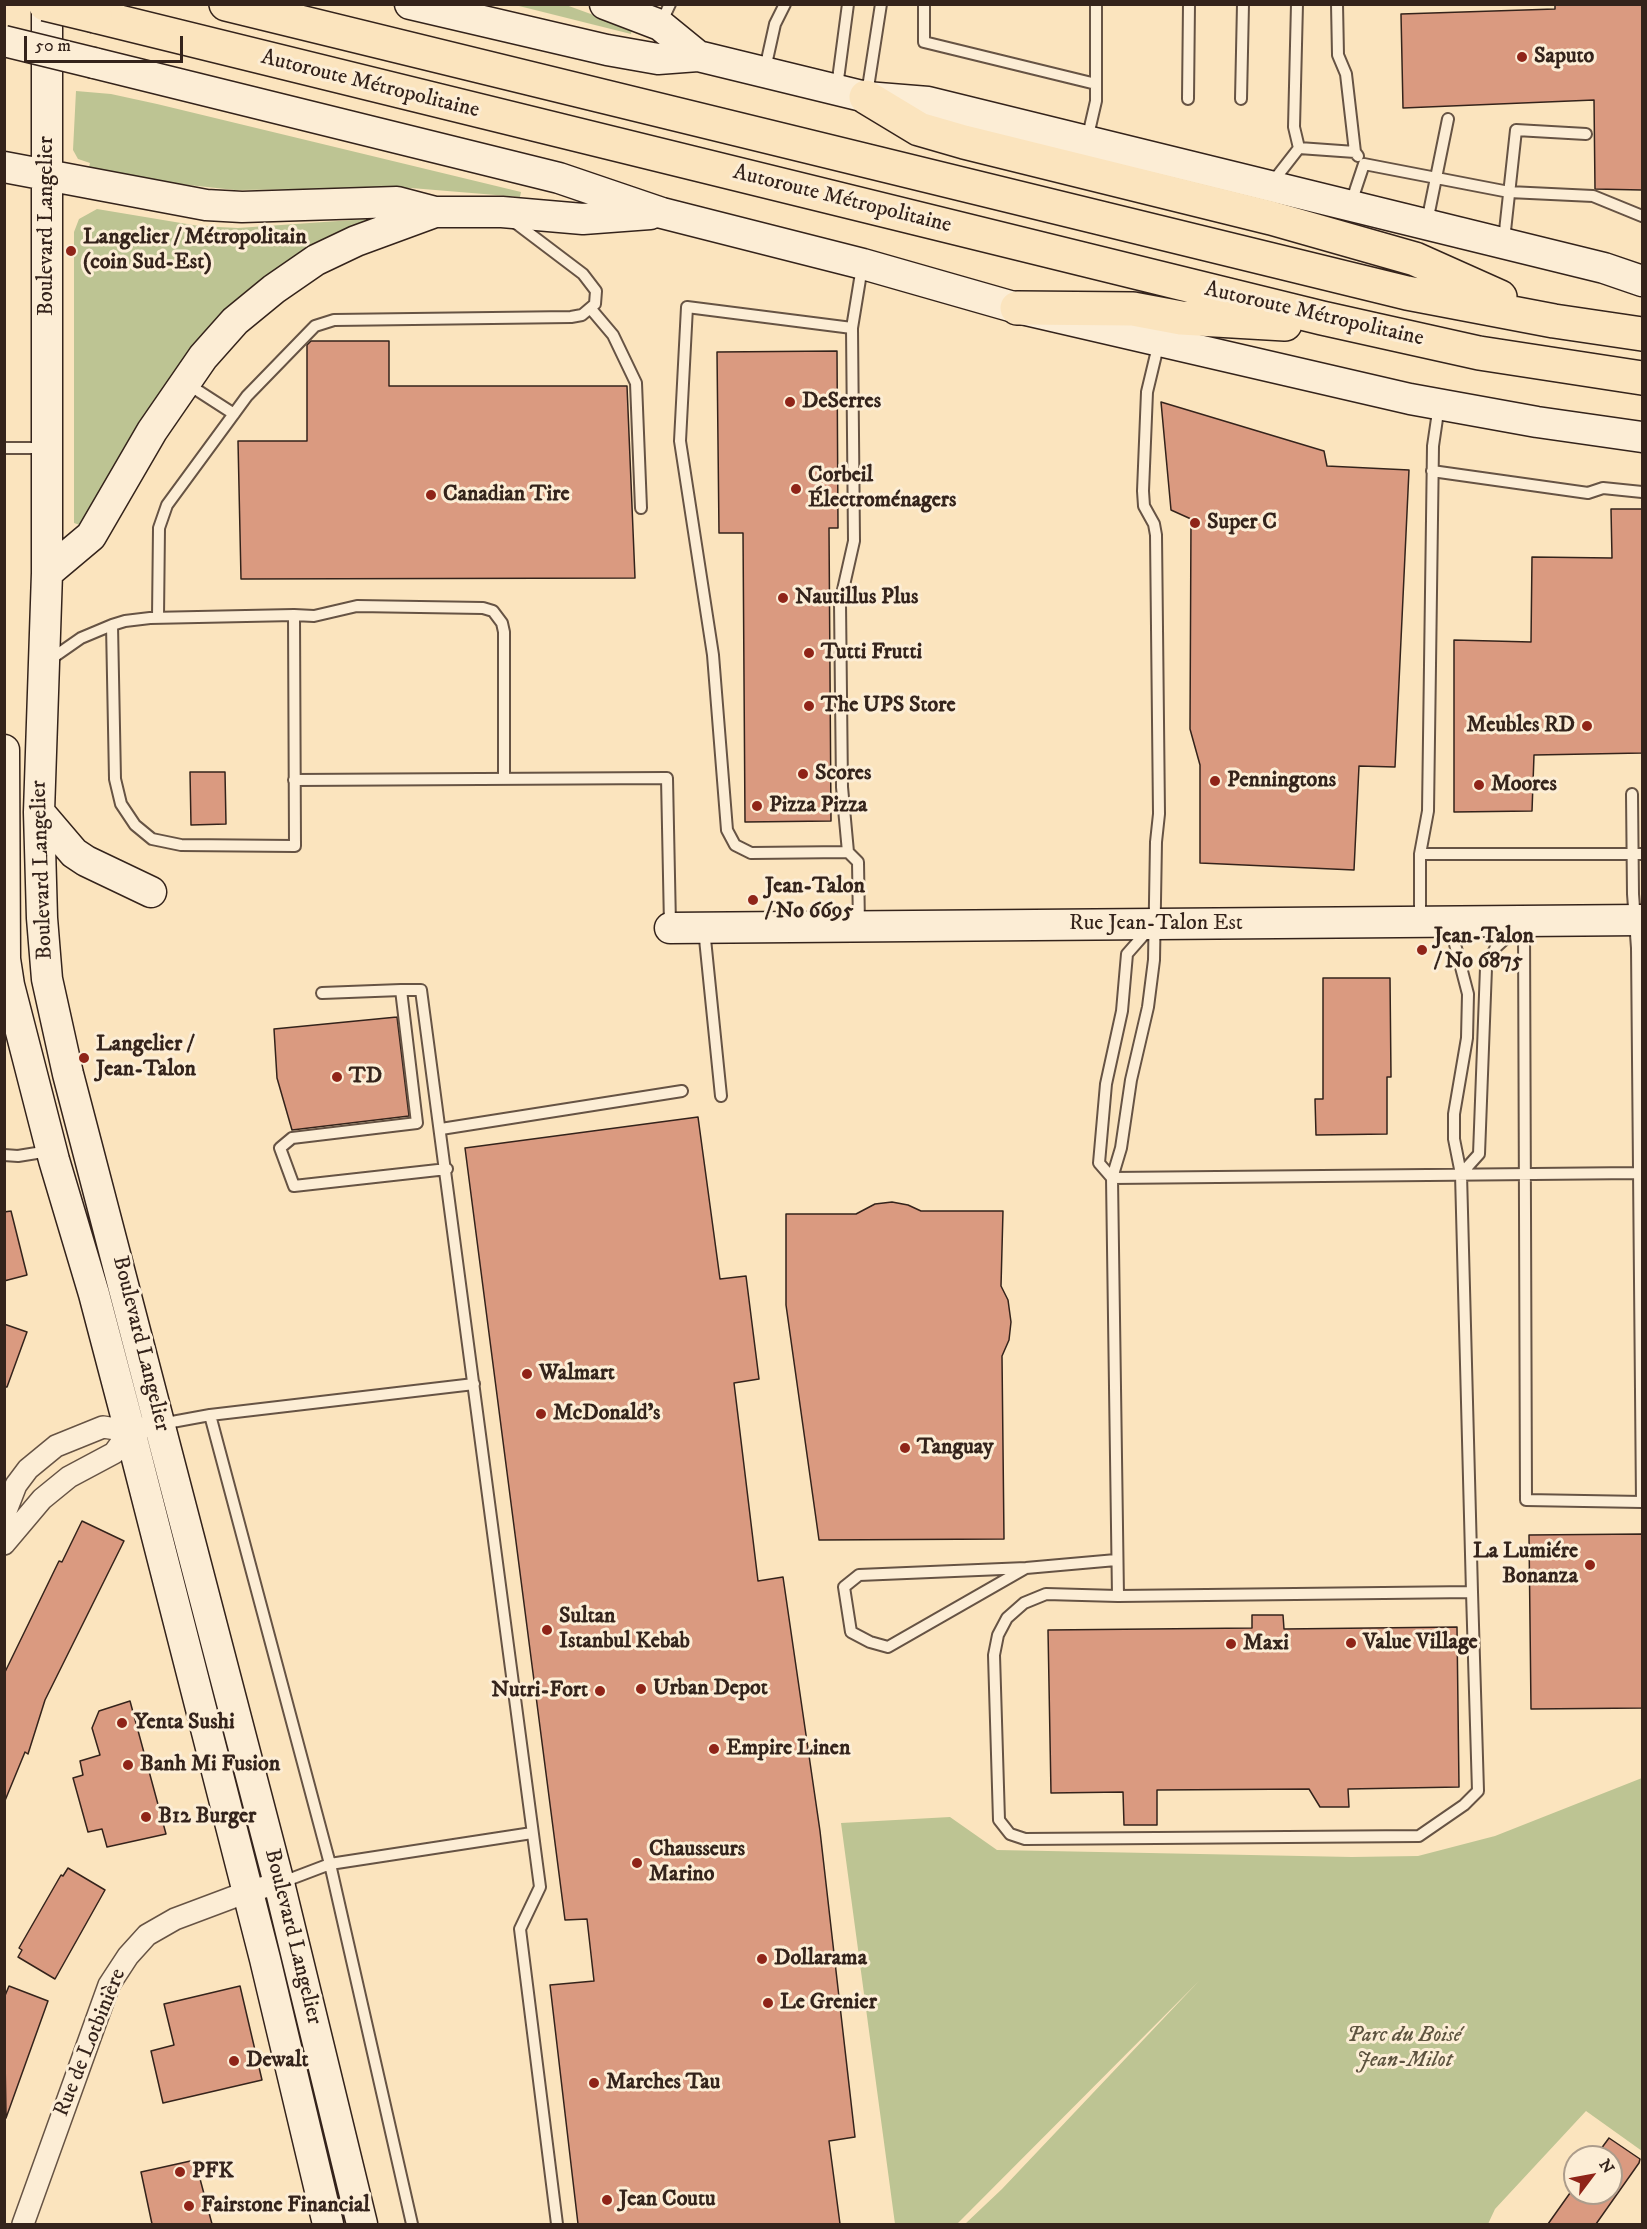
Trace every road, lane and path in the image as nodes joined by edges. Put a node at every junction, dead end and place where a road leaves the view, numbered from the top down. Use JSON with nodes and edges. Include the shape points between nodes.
{"nodes":[{"id":1,"x":46,"y":4,"type":"edge"},
{"id":2,"x":226,"y":4,"type":"edge"},
{"id":3,"x":410,"y":4,"type":"edge"},
{"id":4,"x":785,"y":4,"type":"edge"},
{"id":5,"x":848,"y":4,"type":"edge"},
{"id":6,"x":881,"y":4,"type":"edge"},
{"id":7,"x":924,"y":4,"type":"edge"},
{"id":8,"x":1096,"y":4,"type":"edge"},
{"id":9,"x":1188,"y":4,"type":"edge"},
{"id":10,"x":1243,"y":4,"type":"edge"},
{"id":11,"x":1297,"y":4,"type":"edge"},
{"id":12,"x":1337,"y":4,"type":"edge"},
{"id":13,"x":607,"y":5,"type":"edge"},
{"id":14,"x":665,"y":15,"type":"edge"},
{"id":15,"x":4,"y":41,"type":"edge"},
{"id":16,"x":698,"y":56,"type":"junction"},
{"id":17,"x":764,"y":72,"type":"junction"},
{"id":18,"x":1096,"y":84,"type":"junction"},
{"id":19,"x":852,"y":94,"type":"junction"},
{"id":20,"x":1188,"y":99,"type":"dead end"},
{"id":21,"x":1241,"y":99,"type":"dead end"},
{"id":22,"x":1448,"y":119,"type":"dead end"},
{"id":23,"x":1587,"y":134,"type":"dead end"},
{"id":24,"x":1086,"y":140,"type":"junction"},
{"id":25,"x":1299,"y":148,"type":"junction"},
{"id":26,"x":1354,"y":152,"type":"junction"},
{"id":27,"x":1364,"y":164,"type":"junction"},
{"id":28,"x":4,"y":167,"type":"edge"},
{"id":29,"x":47,"y":176,"type":"junction"},
{"id":30,"x":1438,"y":178,"type":"junction"},
{"id":31,"x":1270,"y":185,"type":"junction"},
{"id":32,"x":1509,"y":192,"type":"junction"},
{"id":33,"x":1351,"y":205,"type":"junction"},
{"id":34,"x":435,"y":212,"type":"junction"},
{"id":35,"x":502,"y":212,"type":"junction"},
{"id":36,"x":662,"y":213,"type":"junction"},
{"id":37,"x":1642,"y":216,"type":"edge"},
{"id":38,"x":1426,"y":224,"type":"junction"},
{"id":39,"x":1504,"y":243,"type":"junction"},
{"id":40,"x":1642,"y":259,"type":"edge"},
{"id":41,"x":863,"y":264,"type":"junction"},
{"id":42,"x":1604,"y":268,"type":"junction"},
{"id":43,"x":1642,"y":281,"type":"edge"},
{"id":44,"x":1017,"y":308,"type":"junction"},
{"id":45,"x":591,"y":309,"type":"junction"},
{"id":46,"x":1554,"y":321,"type":"junction"},
{"id":47,"x":852,"y":328,"type":"junction"},
{"id":48,"x":1368,"y":328,"type":"junction"},
{"id":49,"x":1642,"y":334,"type":"edge"},
{"id":50,"x":1159,"y":340,"type":"junction"},
{"id":51,"x":1642,"y":378,"type":"edge"},
{"id":52,"x":185,"y":383,"type":"junction"},
{"id":53,"x":1439,"y":405,"type":"junction"},
{"id":54,"x":234,"y":414,"type":"junction"},
{"id":55,"x":1642,"y":437,"type":"edge"},
{"id":56,"x":4,"y":448,"type":"edge"},
{"id":57,"x":47,"y":448,"type":"junction"},
{"id":58,"x":1432,"y":471,"type":"junction"},
{"id":59,"x":1642,"y":492,"type":"edge"},
{"id":60,"x":641,"y":508,"type":"dead end"},
{"id":61,"x":47,"y":573,"type":"junction"},
{"id":62,"x":294,"y":615,"type":"junction"},
{"id":63,"x":158,"y":617,"type":"junction"},
{"id":64,"x":112,"y":625,"type":"junction"},
{"id":65,"x":43,"y":665,"type":"junction"},
{"id":66,"x":4,"y":750,"type":"edge"},
{"id":67,"x":504,"y":779,"type":"junction"},
{"id":68,"x":294,"y":780,"type":"junction"},
{"id":69,"x":1632,"y":794,"type":"dead end"},
{"id":70,"x":39,"y":812,"type":"junction"},
{"id":71,"x":848,"y":852,"type":"junction"},
{"id":72,"x":1420,"y":854,"type":"junction"},
{"id":73,"x":1637,"y":854,"type":"edge"},
{"id":74,"x":151,"y":892,"type":"dead end"},
{"id":75,"x":5,"y":916,"type":"edge"},
{"id":76,"x":42,"y":918,"type":"junction"},
{"id":77,"x":1639,"y":920,"type":"edge"},
{"id":78,"x":1524,"y":921,"type":"junction"},
{"id":79,"x":1435,"y":922,"type":"junction"},
{"id":80,"x":1154,"y":923,"type":"junction"},
{"id":81,"x":859,"y":926,"type":"junction"},
{"id":82,"x":670,"y":928,"type":"joint"},
{"id":83,"x":704,"y":928,"type":"junction"},
{"id":84,"x":5,"y":949,"type":"edge"},
{"id":85,"x":44,"y":949,"type":"junction"},
{"id":86,"x":401,"y":990,"type":"junction"},
{"id":87,"x":322,"y":993,"type":"dead end"},
{"id":88,"x":682,"y":1090,"type":"dead end"},
{"id":89,"x":721,"y":1096,"type":"dead end"},
{"id":90,"x":441,"y":1129,"type":"junction"},
{"id":91,"x":52,"y":1150,"type":"junction"},
{"id":92,"x":4,"y":1155,"type":"edge"},
{"id":93,"x":447,"y":1169,"type":"junction"},
{"id":94,"x":1638,"y":1173,"type":"junction"},
{"id":95,"x":1461,"y":1174,"type":"junction"},
{"id":96,"x":1522,"y":1174,"type":"junction"},
{"id":97,"x":1112,"y":1178,"type":"junction"},
{"id":98,"x":474,"y":1384,"type":"junction"},
{"id":99,"x":210,"y":1415,"type":"junction"},
{"id":100,"x":160,"y":1424,"type":"junction"},
{"id":101,"x":130,"y":1431,"type":"junction"},
{"id":102,"x":4,"y":1516,"type":"edge"},
{"id":103,"x":4,"y":1544,"type":"edge"},
{"id":104,"x":1116,"y":1560,"type":"junction"},
{"id":105,"x":1026,"y":1568,"type":"junction"},
{"id":106,"x":1472,"y":1592,"type":"junction"},
{"id":107,"x":1118,"y":1596,"type":"junction"},
{"id":108,"x":532,"y":1833,"type":"junction"},
{"id":109,"x":330,"y":1864,"type":"junction"},
{"id":110,"x":279,"y":1883,"type":"junction"},
{"id":111,"x":247,"y":1892,"type":"junction"},
{"id":112,"x":23,"y":2224,"type":"edge"},
{"id":113,"x":328,"y":2224,"type":"edge"},
{"id":114,"x":362,"y":2224,"type":"edge"},
{"id":115,"x":412,"y":2224,"type":"edge"},
{"id":116,"x":557,"y":2224,"type":"edge"}],
"edges":[{"from":1,"to":29,"type":"main road","name":"Boulevard Langelier"},
{"from":1,"to":48,"type":"highway","name":"Autoroute Métropolitaine","bridge":true},
{"from":2,"to":46,"type":"highway","name":"Autoroute Métropolitaine","via":[[1374,285]]},
{"from":3,"to":16,"type":"main road","via":[[658,59]]},
{"from":4,"to":17,"type":"lane","via":[[775,24]]},
{"from":5,"to":19,"type":"lane"},
{"from":6,"to":19,"type":"lane"},
{"from":7,"to":18,"type":"lane","via":[[924,42]]},
{"from":8,"to":18,"type":"lane"},
{"from":9,"to":20,"type":"lane"},
{"from":10,"to":21,"type":"lane"},
{"from":11,"to":25,"type":"lane","via":[[1294,127]]},
{"from":12,"to":26,"type":"lane","via":[[1338,55],[1346,74]]},
{"from":13,"to":14,"type":"main road"},
{"from":14,"to":16,"type":"main road"},
{"from":15,"to":36,"type":"main road","bridge":true,"via":[[560,178]]},
{"from":16,"to":17,"type":"main road"},
{"from":17,"to":19,"type":"main road"},
{"from":18,"to":24,"type":"lane"},
{"from":19,"to":24,"type":"main road","via":[[928,102]]},
{"from":19,"to":46,"type":"highway","via":[[919,129],[1271,218],[1415,260]]},
{"from":22,"to":30,"type":"lane"},
{"from":23,"to":32,"type":"lane","via":[[1516,130]]},
{"from":24,"to":31,"type":"main road"},
{"from":25,"to":26,"type":"lane"},
{"from":25,"to":31,"type":"lane"},
{"from":26,"to":27,"type":"lane"},
{"from":27,"to":30,"type":"lane"},
{"from":27,"to":33,"type":"lane"},
{"from":28,"to":29,"type":"main road"},
{"from":29,"to":34,"type":"main road","via":[[206,206],[397,202]]},
{"from":29,"to":57,"type":"main road","name":"Boulevard Langelier"},
{"from":30,"to":32,"type":"lane"},
{"from":30,"to":38,"type":"lane"},
{"from":31,"to":33,"type":"main road"},
{"from":32,"to":37,"type":"lane","via":[[1593,196]]},
{"from":32,"to":39,"type":"lane"},
{"from":33,"to":38,"type":"main road"},
{"from":34,"to":35,"type":"main road"},
{"from":34,"to":52,"type":"main road","via":[[339,248],[295,274],[235,321],[202,357]]},
{"from":35,"to":36,"type":"main road","via":[[583,219]]},
{"from":35,"to":45,"type":"lane","via":[[583,274],[597,297]]},
{"from":36,"to":41,"type":"main road"},
{"from":38,"to":39,"type":"main road"},
{"from":39,"to":42,"type":"main road"},
{"from":40,"to":42,"type":"main road"},
{"from":41,"to":44,"type":"main road"},
{"from":41,"to":47,"type":"lane"},
{"from":42,"to":43,"type":"main road"},
{"from":44,"to":48,"type":"highway","via":[[1133,309],[1181,318]]},
{"from":44,"to":50,"type":"main road"},
{"from":45,"to":54,"type":"lane","via":[[571,317],[323,322],[306,332]]},
{"from":45,"to":60,"type":"lane","via":[[613,335],[636,383]]},
{"from":46,"to":49,"type":"highway","name":"Autoroute Métropolitaine"},
{"from":47,"to":71,"type":"lane","via":[[854,541],[840,603],[842,787]]},
{"from":47,"to":71,"type":"lane","via":[[687,307],[680,441],[713,655],[727,830],[735,845],[751,853]]},
{"from":48,"to":51,"type":"highway","name":"Autoroute Métropolitaine","via":[[1509,358]]},
{"from":50,"to":53,"type":"main road"},
{"from":50,"to":80,"type":"lane","via":[[1147,392],[1143,491],[1144,506],[1156,535],[1160,814]]},
{"from":52,"to":54,"type":"lane"},
{"from":52,"to":61,"type":"main road","via":[[132,462],[91,536]]},
{"from":53,"to":55,"type":"main road"},
{"from":53,"to":58,"type":"lane"},
{"from":54,"to":63,"type":"lane","via":[[161,516]]},
{"from":56,"to":57,"type":"lane"},
{"from":57,"to":61,"type":"main road","name":"Boulevard Langelier"},
{"from":58,"to":59,"type":"lane","via":[[1588,493],[1603,488]]},
{"from":58,"to":72,"type":"lane","via":[[1428,811]]},
{"from":61,"to":65,"type":"main road","name":"Boulevard Langelier"},
{"from":62,"to":63,"type":"lane"},
{"from":62,"to":67,"type":"lane","via":[[314,616],[357,606],[493,611],[504,632]]},
{"from":62,"to":68,"type":"lane"},
{"from":63,"to":64,"type":"lane"},
{"from":64,"to":65,"type":"lane","via":[[81,638]]},
{"from":64,"to":68,"type":"lane","via":[[116,791],[127,815],[143,833],[181,845],[295,846]]},
{"from":65,"to":70,"type":"main road","name":"Boulevard Langelier"},
{"from":66,"to":75,"type":"main road","name":"Boulevard Langelier"},
{"from":67,"to":68,"type":"lane"},
{"from":67,"to":82,"type":"lane","via":[[668,778]]},
{"from":69,"to":73,"type":"lane"},
{"from":70,"to":74,"type":"main road","via":[[74,853]]},
{"from":70,"to":76,"type":"main road","name":"Boulevard Langelier"},
{"from":71,"to":81,"type":"lane","via":[[858,862]]},
{"from":72,"to":73,"type":"lane"},
{"from":72,"to":79,"type":"lane"},
{"from":73,"to":77,"type":"lane"},
{"from":75,"to":76,"type":"main road"},
{"from":75,"to":84,"type":"main road","name":"Boulevard Langelier"},
{"from":76,"to":85,"type":"main road","name":"Boulevard Langelier"},
{"from":77,"to":78,"type":"main road","name":"Rue Jean-Talon Est"},
{"from":77,"to":94,"type":"lane"},
{"from":78,"to":79,"type":"main road","name":"Rue Jean-Talon Est"},
{"from":78,"to":95,"type":"lane","via":[[1496,947],[1486,968],[1479,1154]]},
{"from":78,"to":96,"type":"lane"},
{"from":79,"to":80,"type":"main road","name":"Rue Jean-Talon Est"},
{"from":79,"to":95,"type":"lane","via":[[1468,994],[1467,1038],[1454,1114]]},
{"from":80,"to":81,"type":"main road","name":"Rue Jean-Talon Est"},
{"from":80,"to":97,"type":"lane","via":[[1148,1007]]},
{"from":80,"to":97,"type":"lane","via":[[1127,954],[1120,1020],[1106,1084],[1099,1163]]},
{"from":81,"to":83,"type":"main road","name":"Rue Jean-Talon Est"},
{"from":82,"to":83,"type":"main road","name":"Rue Jean-Talon Est"},
{"from":83,"to":89,"type":"lane"},
{"from":84,"to":85,"type":"main road"},
{"from":84,"to":91,"type":"main road","name":"Boulevard Langelier","via":[[9,985]]},
{"from":85,"to":100,"type":"main road","name":"Boulevard Langelier","via":[[60,1040]]},
{"from":86,"to":87,"type":"lane"},
{"from":86,"to":90,"type":"lane","via":[[422,990]]},
{"from":86,"to":93,"type":"lane","via":[[417,1123],[292,1138],[280,1148],[283,1161],[294,1186]]},
{"from":88,"to":90,"type":"lane"},
{"from":90,"to":93,"type":"lane"},
{"from":91,"to":92,"type":"lane"},
{"from":91,"to":101,"type":"main road","name":"Boulevard Langelier"},
{"from":93,"to":98,"type":"lane"},
{"from":94,"to":96,"type":"lane"},
{"from":94,"to":96,"type":"lane","via":[[1642,1502],[1526,1500]]},
{"from":95,"to":96,"type":"lane"},
{"from":95,"to":97,"type":"lane"},
{"from":95,"to":106,"type":"lane"},
{"from":97,"to":104,"type":"lane"},
{"from":98,"to":99,"type":"lane"},
{"from":98,"to":108,"type":"lane"},
{"from":99,"to":100,"type":"lane"},
{"from":99,"to":109,"type":"lane"},
{"from":100,"to":101,"type":"street"},
{"from":100,"to":110,"type":"main road","name":"Boulevard Langelier"},
{"from":101,"to":102,"type":"street","via":[[104,1428],[56,1446],[28,1469],[16,1485]]},
{"from":101,"to":103,"type":"street","via":[[114,1453],[69,1477],[42,1499]]},
{"from":101,"to":111,"type":"main road","name":"Boulevard Langelier"},
{"from":104,"to":105,"type":"lane"},
{"from":104,"to":107,"type":"lane"},
{"from":105,"to":105,"type":"lane","via":[[888,1647],[851,1632],[844,1587],[859,1575]]},
{"from":106,"to":107,"type":"lane"},
{"from":106,"to":107,"type":"lane","via":[[1478,1791],[1419,1836],[1025,1839],[1010,1834],[999,1820],[994,1655],[998,1635],[1007,1618],[1024,1603],[1046,1594]]},
{"from":108,"to":109,"type":"lane"},
{"from":108,"to":116,"type":"lane","via":[[540,1887],[520,1929]]},
{"from":109,"to":110,"type":"lane"},
{"from":109,"to":115,"type":"lane"},
{"from":110,"to":111,"type":"street","name":"Rue de Lotbinière"},
{"from":110,"to":114,"type":"main road","name":"Boulevard Langelier"},
{"from":111,"to":112,"type":"street","name":"Rue de Lotbinière","via":[[156,1928],[119,1968],[109,1985]]},
{"from":111,"to":113,"type":"main road","name":"Boulevard Langelier"}]}
